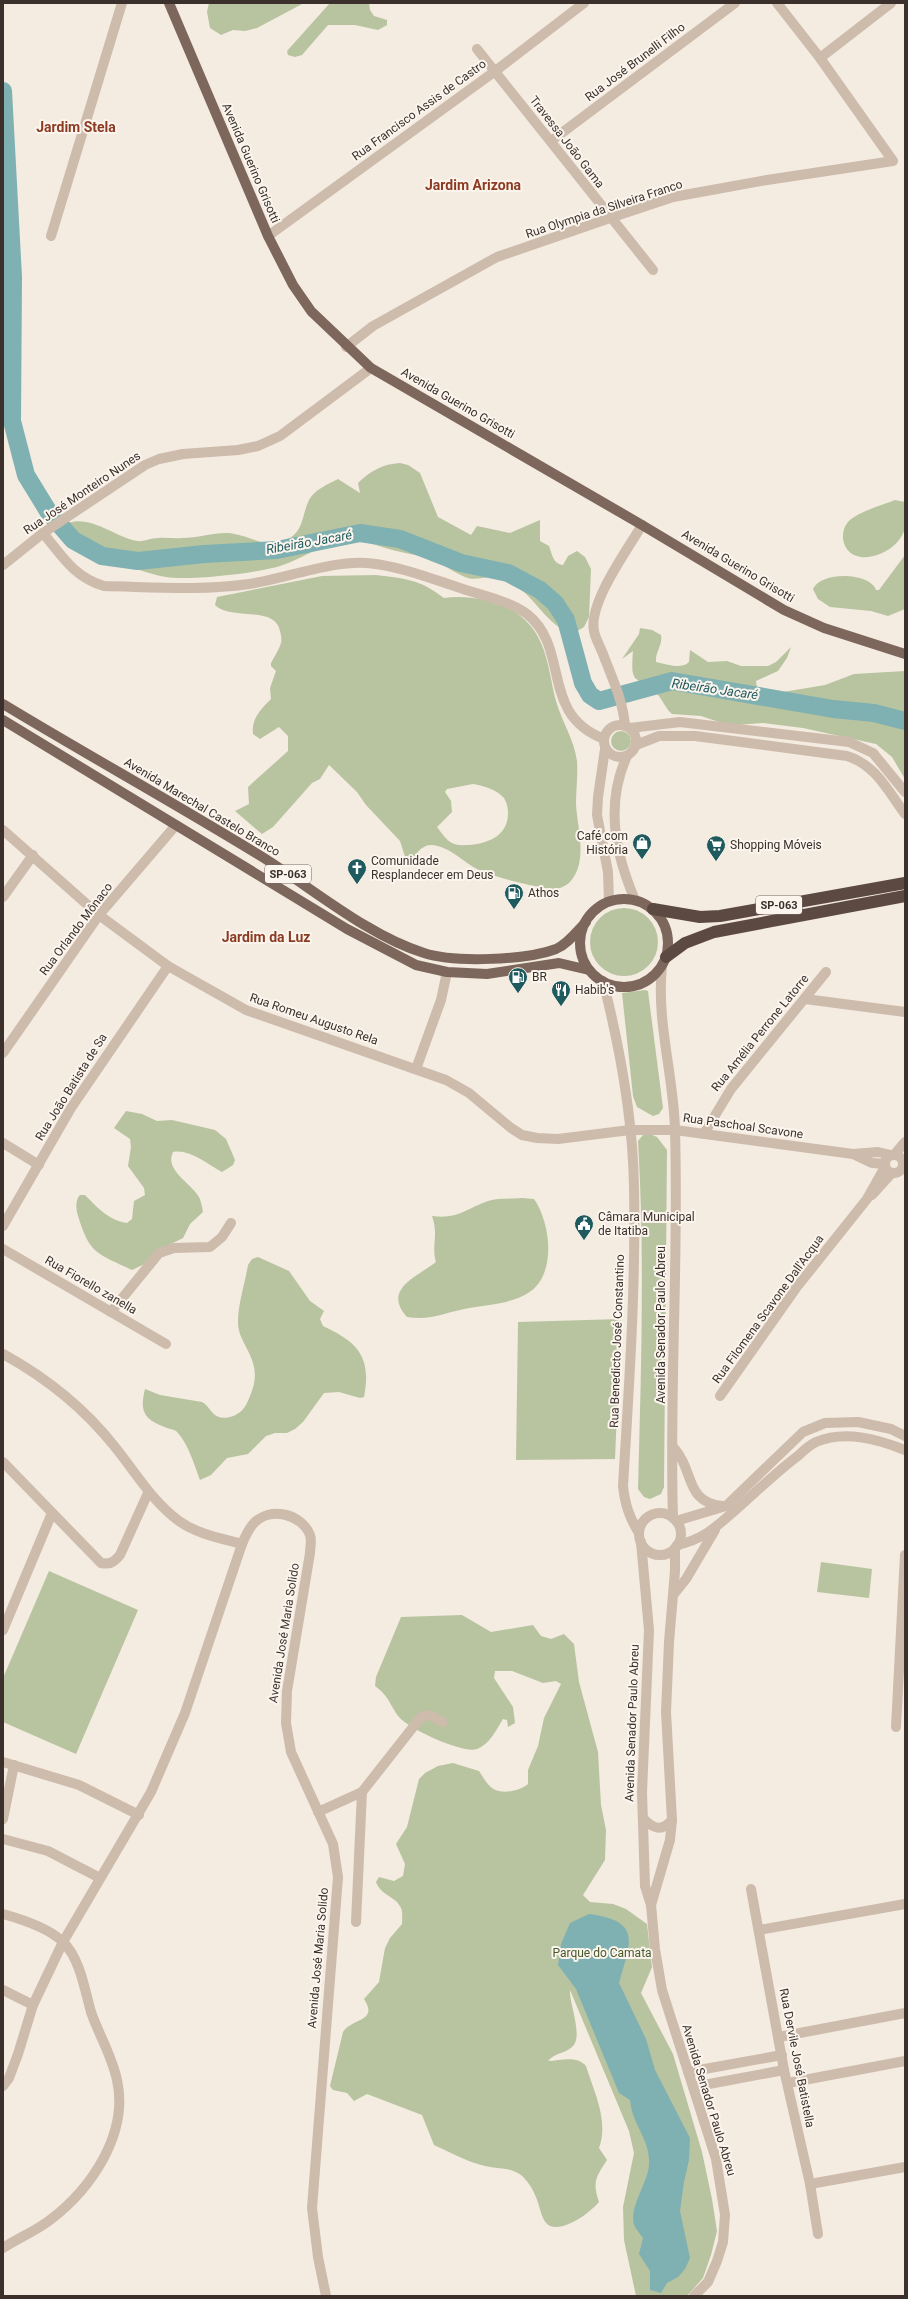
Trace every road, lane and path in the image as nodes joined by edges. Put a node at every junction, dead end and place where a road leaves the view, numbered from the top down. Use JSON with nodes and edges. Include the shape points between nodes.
{"nodes":[{"id":1,"x":122,"y":3,"type":"edge"},
{"id":2,"x":169,"y":3,"type":"edge"},
{"id":3,"x":584,"y":3,"type":"edge"},
{"id":4,"x":735,"y":3,"type":"edge"},
{"id":5,"x":777,"y":3,"type":"edge"},
{"id":6,"x":891,"y":3,"type":"edge"},
{"id":7,"x":477,"y":49,"type":"dead end"},
{"id":8,"x":820,"y":58,"type":"junction"},
{"id":9,"x":494,"y":72,"type":"junction"},
{"id":10,"x":551,"y":141,"type":"junction"},
{"id":11,"x":610,"y":218,"type":"junction"},
{"id":12,"x":51,"y":236,"type":"dead end"},
{"id":13,"x":268,"y":236,"type":"junction"},
{"id":14,"x":653,"y":270,"type":"dead end"},
{"id":15,"x":346,"y":347,"type":"junction"},
{"id":16,"x":371,"y":368,"type":"junction"},
{"id":17,"x":642,"y":525,"type":"junction"},
{"id":18,"x":43,"y":533,"type":"junction"},
{"id":19,"x":3,"y":564,"type":"edge"},
{"id":20,"x":905,"y":654,"type":"edge"},
{"id":21,"x":3,"y":704,"type":"edge"},
{"id":22,"x":3,"y":720,"type":"edge"},
{"id":23,"x":628,"y":727,"type":"junction"},
{"id":24,"x":604,"y":744,"type":"junction"},
{"id":25,"x":636,"y":745,"type":"junction"},
{"id":26,"x":627,"y":756,"type":"junction"},
{"id":27,"x":905,"y":792,"type":"edge"},
{"id":28,"x":905,"y":814,"type":"edge"},
{"id":29,"x":176,"y":826,"type":"junction"},
{"id":30,"x":3,"y":830,"type":"edge"},
{"id":31,"x":33,"y":855,"type":"junction"},
{"id":32,"x":905,"y":883,"type":"edge"},
{"id":33,"x":905,"y":896,"type":"edge"},
{"id":34,"x":3,"y":897,"type":"edge"},
{"id":35,"x":635,"y":900,"type":"junction"},
{"id":36,"x":609,"y":901,"type":"junction"},
{"id":37,"x":653,"y":909,"type":"junction"},
{"id":38,"x":100,"y":915,"type":"junction"},
{"id":39,"x":586,"y":922,"type":"junction"},
{"id":40,"x":664,"y":962,"type":"junction"},
{"id":41,"x":168,"y":966,"type":"junction"},
{"id":42,"x":589,"y":970,"type":"junction"},
{"id":43,"x":447,"y":972,"type":"junction"},
{"id":44,"x":826,"y":972,"type":"dead end"},
{"id":45,"x":603,"y":982,"type":"junction"},
{"id":46,"x":806,"y":999,"type":"junction"},
{"id":47,"x":905,"y":1012,"type":"edge"},
{"id":48,"x":3,"y":1053,"type":"edge"},
{"id":49,"x":416,"y":1069,"type":"junction"},
{"id":50,"x":630,"y":1130,"type":"junction"},
{"id":51,"x":675,"y":1130,"type":"junction"},
{"id":52,"x":705,"y":1132,"type":"junction"},
{"id":53,"x":905,"y":1142,"type":"edge"},
{"id":54,"x":3,"y":1143,"type":"edge"},
{"id":55,"x":853,"y":1154,"type":"junction"},
{"id":56,"x":900,"y":1160,"type":"edge"},
{"id":57,"x":39,"y":1164,"type":"junction"},
{"id":58,"x":888,"y":1168,"type":"junction"},
{"id":59,"x":231,"y":1223,"type":"dead end"},
{"id":60,"x":3,"y":1226,"type":"edge"},
{"id":61,"x":3,"y":1249,"type":"edge"},
{"id":62,"x":111,"y":1312,"type":"junction"},
{"id":63,"x":166,"y":1344,"type":"dead end"},
{"id":64,"x":3,"y":1354,"type":"edge"},
{"id":65,"x":720,"y":1396,"type":"dead end"},
{"id":66,"x":905,"y":1436,"type":"edge"},
{"id":67,"x":673,"y":1447,"type":"junction"},
{"id":68,"x":905,"y":1450,"type":"edge"},
{"id":69,"x":3,"y":1462,"type":"edge"},
{"id":70,"x":148,"y":1493,"type":"junction"},
{"id":71,"x":726,"y":1506,"type":"junction"},
{"id":72,"x":52,"y":1513,"type":"junction"},
{"id":73,"x":675,"y":1519,"type":"junction"},
{"id":74,"x":716,"y":1528,"type":"junction"},
{"id":75,"x":640,"y":1538,"type":"junction"},
{"id":76,"x":242,"y":1544,"type":"junction"},
{"id":77,"x":676,"y":1546,"type":"junction"},
{"id":78,"x":905,"y":1555,"type":"edge"},
{"id":79,"x":674,"y":1594,"type":"junction"},
{"id":80,"x":3,"y":1630,"type":"edge"},
{"id":81,"x":443,"y":1722,"type":"dead end"},
{"id":82,"x":896,"y":1727,"type":"dead end"},
{"id":83,"x":3,"y":1762,"type":"edge"},
{"id":84,"x":14,"y":1765,"type":"junction"},
{"id":85,"x":362,"y":1792,"type":"junction"},
{"id":86,"x":318,"y":1812,"type":"junction"},
{"id":87,"x":139,"y":1815,"type":"junction"},
{"id":88,"x":3,"y":1818,"type":"edge"},
{"id":89,"x":642,"y":1818,"type":"junction"},
{"id":90,"x":672,"y":1820,"type":"junction"},
{"id":91,"x":3,"y":1839,"type":"edge"},
{"id":92,"x":100,"y":1878,"type":"junction"},
{"id":93,"x":750,"y":1889,"type":"dead end"},
{"id":94,"x":651,"y":1904,"type":"junction"},
{"id":95,"x":905,"y":1904,"type":"edge"},
{"id":96,"x":3,"y":1914,"type":"edge"},
{"id":97,"x":356,"y":1922,"type":"dead end"},
{"id":98,"x":760,"y":1930,"type":"junction"},
{"id":99,"x":63,"y":1942,"type":"junction"},
{"id":100,"x":3,"y":1990,"type":"edge"},
{"id":101,"x":33,"y":2005,"type":"junction"},
{"id":102,"x":905,"y":2013,"type":"edge"},
{"id":103,"x":779,"y":2037,"type":"junction"},
{"id":104,"x":782,"y":2055,"type":"junction"},
{"id":105,"x":905,"y":2061,"type":"edge"},
{"id":106,"x":784,"y":2070,"type":"junction"},
{"id":107,"x":688,"y":2072,"type":"junction"},
{"id":108,"x":788,"y":2083,"type":"junction"},
{"id":109,"x":3,"y":2086,"type":"edge"},
{"id":110,"x":693,"y":2087,"type":"junction"},
{"id":111,"x":905,"y":2167,"type":"edge"},
{"id":112,"x":810,"y":2184,"type":"junction"},
{"id":113,"x":818,"y":2234,"type":"dead end"},
{"id":114,"x":3,"y":2248,"type":"edge"},
{"id":115,"x":326,"y":2296,"type":"edge"},
{"id":116,"x":694,"y":2296,"type":"edge"}],
"edges":[{"from":1,"to":12,"type":"street"},
{"from":2,"to":13,"type":"main road","name":"Avenida Guerino Grisotti"},
{"from":3,"to":9,"type":"street","name":"Rua Francisco Assis de Castro"},
{"from":4,"to":10,"type":"street","name":"Rua José Brunelli Filho"},
{"from":5,"to":8,"type":"street"},
{"from":6,"to":8,"type":"street"},
{"from":7,"to":9,"type":"street","name":"Travessa João Gama"},
{"from":8,"to":11,"type":"street","name":"Rua Olympia da Silveira Franco","via":[[893,161],[673,197]]},
{"from":9,"to":10,"type":"street","name":"Travessa João Gama"},
{"from":9,"to":13,"type":"street","name":"Rua Francisco Assis de Castro"},
{"from":10,"to":11,"type":"street","name":"Travessa João Gama"},
{"from":11,"to":14,"type":"street","name":"Travessa João Gama"},
{"from":11,"to":15,"type":"street","name":"Rua Olympia da Silveira Franco","via":[[497,257],[373,326]]},
{"from":13,"to":15,"type":"main road","name":"Avenida Guerino Grisotti","via":[[293,285],[311,311]]},
{"from":15,"to":16,"type":"main road","name":"Avenida Guerino Grisotti"},
{"from":16,"to":17,"type":"main road","name":"Avenida Guerino Grisotti"},
{"from":16,"to":18,"type":"street","name":"Rua José Monteiro Nunes","via":[[280,436],[258,446],[238,450],[183,454],[159,459],[145,465]]},
{"from":17,"to":20,"type":"main road","name":"Avenida Guerino Grisotti","via":[[784,610],[824,628]]},
{"from":17,"to":23,"type":"street","via":[[602,594],[593,618],[594,631],[624,706]]},
{"from":18,"to":19,"type":"street","name":"Rua José Monteiro Nunes"},
{"from":18,"to":24,"type":"street","via":[[73,570],[89,582],[104,586],[214,587],[249,584],[346,564],[366,563],[391,567],[498,600],[520,609],[537,622],[548,642],[563,702],[570,716]]},
{"from":21,"to":39,"type":"main road","name":"Avenida Marechal Castelo Branco","number":"SP-063","via":[[264,858],[373,929],[406,946],[434,955],[517,958],[558,948]]},
{"from":22,"to":29,"type":"main road","number":"SP-063"},
{"from":23,"to":24,"type":"street","via":[[611,727]]},
{"from":23,"to":25,"type":"street","via":[[636,735]]},
{"from":23,"to":27,"type":"street","via":[[680,722],[850,742],[873,753]]},
{"from":24,"to":26,"type":"street","via":[[617,758]]},
{"from":24,"to":36,"type":"street","via":[[597,815],[608,872]]},
{"from":25,"to":26,"type":"street"},
{"from":25,"to":28,"type":"street","via":[[659,736],[695,736],[847,756],[867,764]]},
{"from":26,"to":35,"type":"street","via":[[613,802],[614,823],[623,872]]},
{"from":29,"to":38,"type":"street","name":"Rua Orlando Mônaco"},
{"from":29,"to":43,"type":"main road","number":"SP-063","via":[[346,930],[397,957],[430,970]]},
{"from":30,"to":31,"type":"street","name":"Rua Romeu Augusto Rela"},
{"from":31,"to":34,"type":"street"},
{"from":31,"to":38,"type":"street","name":"Rua Romeu Augusto Rela"},
{"from":32,"to":37,"type":"highway","number":"SP-063","via":[[720,916],[700,917]]},
{"from":33,"to":40,"type":"highway","number":"SP-063","via":[[714,932],[685,943]]},
{"from":35,"to":36,"type":"main road","number":"SP-063"},
{"from":35,"to":37,"type":"main road","number":"SP-063"},
{"from":36,"to":39,"type":"main road","number":"SP-063","via":[[600,906]]},
{"from":37,"to":40,"type":"main road","number":"SP-063","via":[[665,926],[668,941]]},
{"from":38,"to":41,"type":"street","name":"Rua Romeu Augusto Rela"},
{"from":38,"to":48,"type":"street","name":"Rua Orlando Mônaco"},
{"from":39,"to":42,"type":"main road","number":"SP-063","via":[[580,942],[584,961]]},
{"from":40,"to":45,"type":"main road","number":"SP-063","via":[[656,974],[640,984],[621,987]]},
{"from":40,"to":51,"type":"street","name":"Avenida Senador Paulo Abreu","via":[[660,988],[661,1018]]},
{"from":41,"to":49,"type":"street","name":"Rua Romeu Augusto Rela","via":[[246,1010]]},
{"from":41,"to":57,"type":"street","name":"Rua João Batista de Sa","via":[[71,1108]]},
{"from":42,"to":43,"type":"main road","number":"SP-063","via":[[559,963],[487,974]]},
{"from":42,"to":45,"type":"main road","number":"SP-063"},
{"from":43,"to":49,"type":"street","via":[[441,1000]]},
{"from":44,"to":46,"type":"street","name":"Rua Amélia Perrone Latorre"},
{"from":45,"to":50,"type":"street","name":"Rua Benedicto José Constantino","via":[[613,1020]]},
{"from":46,"to":47,"type":"street"},
{"from":46,"to":52,"type":"street","name":"Rua Amélia Perrone Latorre","via":[[731,1089]]},
{"from":49,"to":50,"type":"street","name":"Rua Romeu Augusto Rela","via":[[446,1080],[469,1093],[522,1135],[558,1139]]},
{"from":50,"to":51,"type":"street","name":"Rua Paschoal Scavone"},
{"from":50,"to":75,"type":"street","name":"Rua Benedicto José Constantino","via":[[634,1186],[632,1334],[623,1486],[629,1518]]},
{"from":51,"to":52,"type":"street","name":"Rua Paschoal Scavone"},
{"from":51,"to":67,"type":"street","name":"Avenida Senador Paulo Abreu"},
{"from":52,"to":55,"type":"street","name":"Rua Paschoal Scavone"},
{"from":53,"to":56,"type":"street"},
{"from":54,"to":57,"type":"street"},
{"from":55,"to":56,"type":"street","name":"Rua Paschoal Scavone","via":[[878,1152]]},
{"from":55,"to":58,"type":"street","name":"Rua Paschoal Scavone"},
{"from":56,"to":58,"type":"street","name":"Rua Filomena Scavone Dall'Acqua","via":[[887,1159]]},
{"from":56,"to":58,"type":"street","via":[[898,1172]]},
{"from":57,"to":60,"type":"street","name":"Rua João Batista de Sa"},
{"from":58,"to":65,"type":"street","name":"Rua Filomena Scavone Dall'Acqua","via":[[867,1199],[796,1288]]},
{"from":59,"to":62,"type":"street","via":[[222,1237],[210,1247],[169,1249],[159,1253]]},
{"from":61,"to":62,"type":"street","name":"Rua Fiorello zanella"},
{"from":62,"to":63,"type":"street","name":"Rua Fiorello zanella"},
{"from":64,"to":70,"type":"street","via":[[33,1372],[72,1402],[114,1446]]},
{"from":66,"to":71,"type":"street","via":[[891,1429],[858,1422],[825,1423],[804,1432]]},
{"from":67,"to":71,"type":"street","via":[[680,1455],[700,1498],[709,1504]]},
{"from":67,"to":73,"type":"street","name":"Avenida Senador Paulo Abreu"},
{"from":68,"to":74,"type":"street","via":[[866,1438],[844,1437],[814,1443],[768,1480]]},
{"from":69,"to":72,"type":"street"},
{"from":70,"to":72,"type":"street","via":[[120,1554],[114,1562],[107,1564],[101,1563]]},
{"from":70,"to":76,"type":"street","via":[[179,1521],[196,1531]]},
{"from":71,"to":73,"type":"street"},
{"from":72,"to":80,"type":"street"},
{"from":73,"to":75,"type":"street","via":[[665,1513],[653,1514],[644,1520]]},
{"from":73,"to":77,"type":"street","via":[[680,1535]]},
{"from":74,"to":77,"type":"street","via":[[694,1541]]},
{"from":74,"to":79,"type":"street","via":[[686,1579]]},
{"from":75,"to":77,"type":"street","via":[[648,1551],[654,1554],[663,1554]]},
{"from":75,"to":89,"type":"street","name":"Avenida Senador Paulo Abreu","via":[[649,1630]]},
{"from":76,"to":86,"type":"street","name":"Avenida José Maria Solido","via":[[254,1522],[264,1516],[281,1514],[295,1517],[305,1525],[310,1536],[306,1577],[287,1690],[286,1723],[291,1752]]},
{"from":76,"to":87,"type":"street","name":"Avenida José Maria Solido","via":[[184,1713]]},
{"from":77,"to":79,"type":"street","name":"Avenida Senador Paulo Abreu"},
{"from":78,"to":82,"type":"street"},
{"from":79,"to":90,"type":"street","name":"Avenida Senador Paulo Abreu","via":[[666,1712]]},
{"from":81,"to":85,"type":"street","via":[[429,1715],[421,1717]]},
{"from":83,"to":84,"type":"street"},
{"from":84,"to":87,"type":"street","via":[[78,1785]]},
{"from":84,"to":88,"type":"street"},
{"from":85,"to":86,"type":"street"},
{"from":85,"to":97,"type":"street"},
{"from":86,"to":115,"type":"street","name":"Avenida José Maria Solido","via":[[333,1844],[338,1877],[312,2208]]},
{"from":87,"to":92,"type":"street","name":"Avenida José Maria Solido"},
{"from":89,"to":90,"type":"street","via":[[654,1828],[661,1829]]},
{"from":89,"to":94,"type":"street","name":"Avenida Senador Paulo Abreu","via":[[644,1879]]},
{"from":90,"to":94,"type":"street","name":"Avenida Senador Paulo Abreu","via":[[670,1840]]},
{"from":91,"to":92,"type":"street","via":[[48,1851]]},
{"from":92,"to":99,"type":"street","name":"Avenida José Maria Solido"},
{"from":93,"to":98,"type":"street","name":"Rua Dervile José Batistella"},
{"from":94,"to":107,"type":"street","name":"Avenida Senador Paulo Abreu","via":[[662,1990]]},
{"from":95,"to":98,"type":"street"},
{"from":96,"to":99,"type":"street","via":[[38,1927]]},
{"from":98,"to":103,"type":"street","name":"Rua Dervile José Batistella"},
{"from":99,"to":101,"type":"street","name":"Avenida José Maria Solido"},
{"from":99,"to":114,"type":"street","via":[[77,1965],[92,2015],[112,2059],[118,2082],[120,2114],[104,2156],[73,2201],[49,2221]]},
{"from":100,"to":101,"type":"street"},
{"from":101,"to":109,"type":"street","name":"Avenida José Maria Solido","via":[[18,2054],[9,2078]]},
{"from":102,"to":103,"type":"street"},
{"from":103,"to":104,"type":"street","name":"Rua Dervile José Batistella"},
{"from":104,"to":106,"type":"street","name":"Rua Dervile José Batistella"},
{"from":104,"to":107,"type":"street"},
{"from":105,"to":108,"type":"street"},
{"from":106,"to":108,"type":"street","name":"Rua Dervile José Batistella"},
{"from":106,"to":110,"type":"street"},
{"from":107,"to":110,"type":"street","name":"Avenida Senador Paulo Abreu"},
{"from":108,"to":112,"type":"street","name":"Rua Dervile José Batistella"},
{"from":110,"to":116,"type":"street","name":"Avenida Senador Paulo Abreu","via":[[716,2159],[725,2215],[723,2242],[717,2261],[708,2282]]},
{"from":111,"to":112,"type":"street"},
{"from":112,"to":113,"type":"street","name":"Rua Dervile José Batistella"}]}
